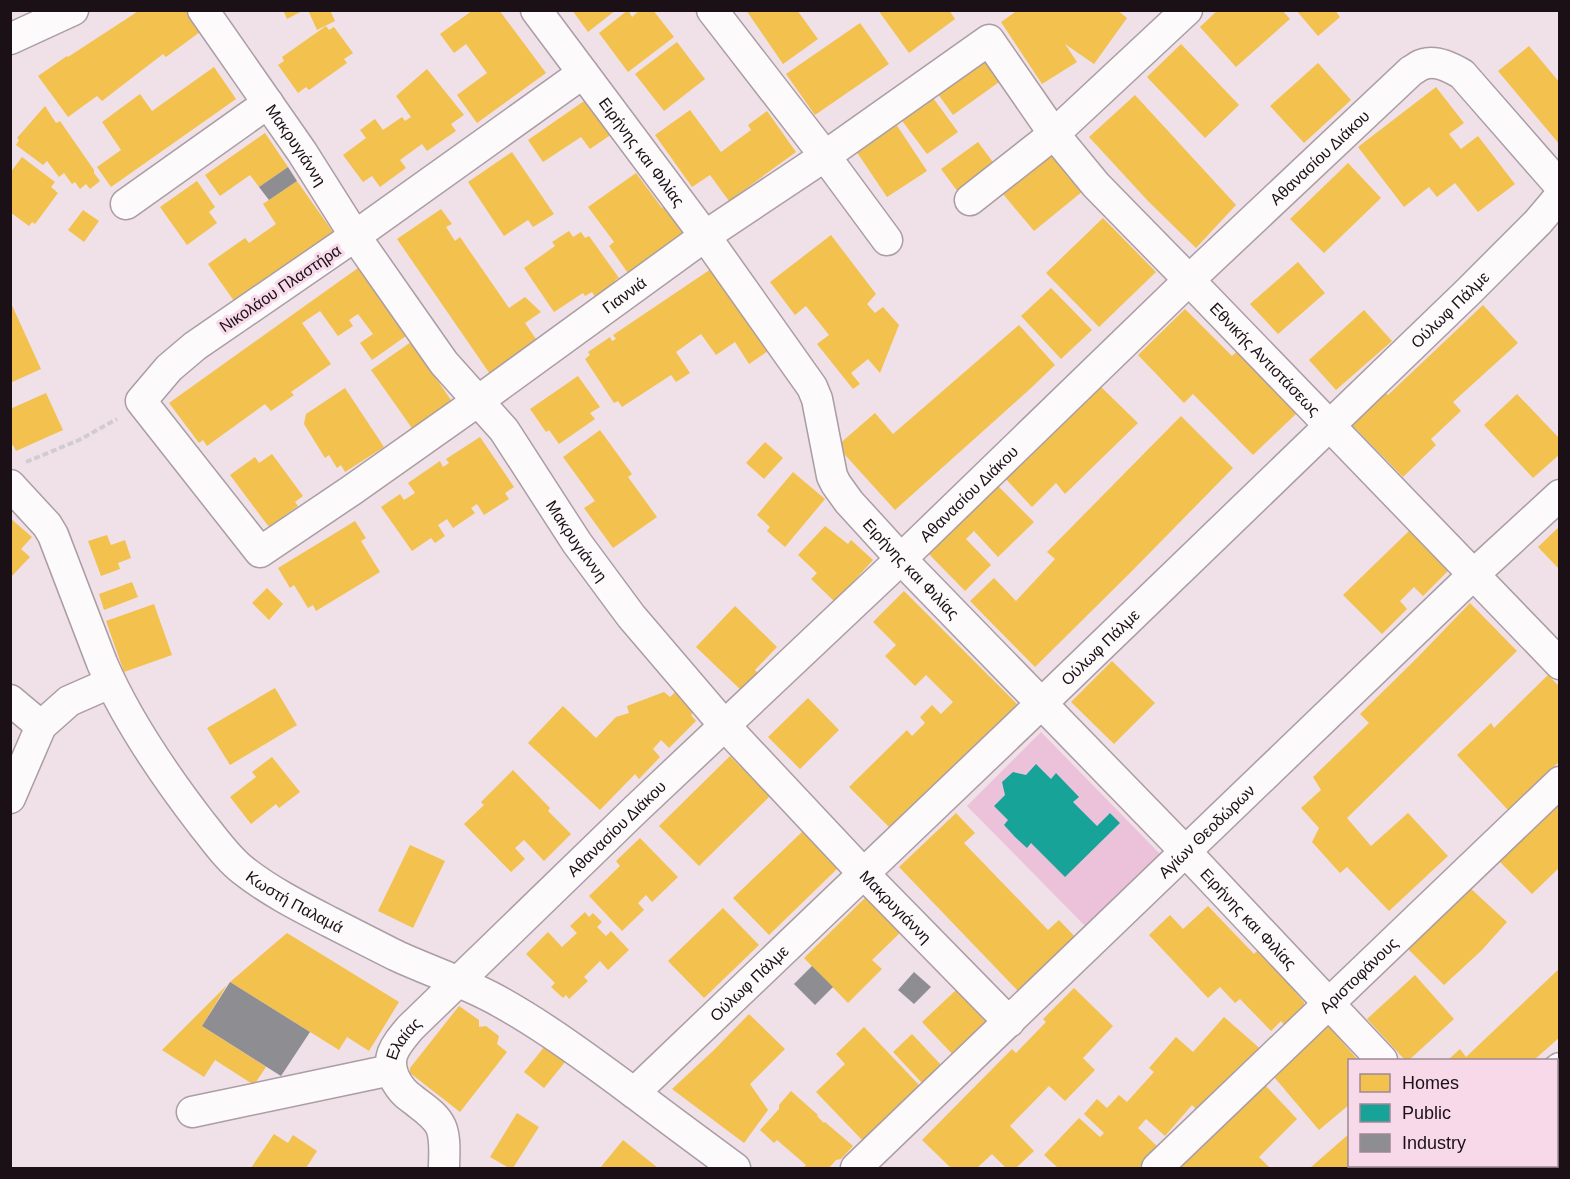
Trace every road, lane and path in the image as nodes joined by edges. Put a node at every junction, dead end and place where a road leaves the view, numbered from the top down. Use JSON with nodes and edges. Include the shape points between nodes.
{"nodes":[{"id":1,"x":73,"y":10,"type":"edge"},
{"id":2,"x":203,"y":10,"type":"edge"},
{"id":3,"x":536,"y":10,"type":"edge"},
{"id":4,"x":712,"y":10,"type":"edge"},
{"id":5,"x":1187,"y":10,"type":"edge"},
{"id":6,"x":10,"y":39,"type":"edge"},
{"id":7,"x":989,"y":40,"type":"joint"},
{"id":8,"x":583,"y":73,"type":"junction"},
{"id":9,"x":268,"y":103,"type":"junction"},
{"id":10,"x":1054,"y":134,"type":"junction"},
{"id":11,"x":825,"y":156,"type":"junction"},
{"id":12,"x":1560,"y":186,"type":"edge"},
{"id":13,"x":1560,"y":196,"type":"edge"},
{"id":14,"x":970,"y":200,"type":"dead end"},
{"id":15,"x":126,"y":204,"type":"dead end"},
{"id":16,"x":355,"y":236,"type":"junction"},
{"id":17,"x":705,"y":236,"type":"junction"},
{"id":18,"x":887,"y":240,"type":"dead end"},
{"id":19,"x":1189,"y":280,"type":"junction"},
{"id":20,"x":478,"y":401,"type":"junction"},
{"id":21,"x":144,"y":404,"type":"junction"},
{"id":22,"x":1329,"y":425,"type":"junction"},
{"id":23,"x":15,"y":475,"type":"edge"},
{"id":24,"x":1560,"y":495,"type":"edge"},
{"id":25,"x":901,"y":559,"type":"junction"},
{"id":26,"x":1473,"y":575,"type":"junction"},
{"id":27,"x":1560,"y":664,"type":"edge"},
{"id":28,"x":110,"y":682,"type":"junction"},
{"id":29,"x":10,"y":700,"type":"edge"},
{"id":30,"x":1042,"y":703,"type":"junction"},
{"id":31,"x":41,"y":726,"type":"junction"},
{"id":32,"x":724,"y":726,"type":"junction"},
{"id":33,"x":1560,"y":782,"type":"edge"},
{"id":34,"x":11,"y":796,"type":"edge"},
{"id":35,"x":1185,"y":851,"type":"junction"},
{"id":36,"x":863,"y":873,"type":"junction"},
{"id":37,"x":460,"y":981,"type":"junction"},
{"id":38,"x":1329,"y":1003,"type":"junction"},
{"id":39,"x":1009,"y":1022,"type":"junction"},
{"id":40,"x":1381,"y":1059,"type":"edge"},
{"id":41,"x":391,"y":1070,"type":"junction"},
{"id":42,"x":634,"y":1093,"type":"junction"},
{"id":43,"x":192,"y":1112,"type":"dead end"},
{"id":44,"x":444,"y":1168,"type":"edge"},
{"id":45,"x":735,"y":1168,"type":"edge"},
{"id":46,"x":856,"y":1168,"type":"edge"},
{"id":47,"x":1157,"y":1168,"type":"edge"}],
"edges":[{"from":1,"to":6,"type":"street"},
{"from":2,"to":9,"type":"street","name":"Μακρυγιάννη"},
{"from":3,"to":8,"type":"street","name":"Ειρήνης και Φιλίας"},
{"from":4,"to":11,"type":"street"},
{"from":5,"to":10,"type":"street"},
{"from":7,"to":10,"type":"street","name":"Εθνικής Αντιστάσεως"},
{"from":7,"to":11,"type":"street","name":"Γιαννιά"},
{"from":8,"to":16,"type":"street","name":"Νικολάου Πλαστήρα"},
{"from":8,"to":17,"type":"street","name":"Ειρήνης και Φιλίας"},
{"from":9,"to":15,"type":"street"},
{"from":9,"to":16,"type":"street","name":"Μακρυγιάννη"},
{"from":10,"to":14,"type":"street"},
{"from":10,"to":19,"type":"street","name":"Εθνικής Αντιστάσεως","via":[[1096,185]]},
{"from":11,"to":17,"type":"street","name":"Γιαννιά"},
{"from":11,"to":18,"type":"street"},
{"from":12,"to":19,"type":"street","name":"Αθανασίου Διάκου","via":[[1462,74],[1452,68],[1424,64],[1411,71]]},
{"from":13,"to":22,"type":"street","name":"Ούλωφ Πάλμε"},
{"from":16,"to":20,"type":"street","name":"Μακρυγιάννη","via":[[444,363]]},
{"from":16,"to":21,"type":"street","name":"Νικολάου Πλαστήρα","via":[[195,346],[155,383],[141,401]]},
{"from":17,"to":20,"type":"street","name":"Γιαννιά"},
{"from":17,"to":25,"type":"street","name":"Ειρήνης και Φιλίας","via":[[812,387],[836,484]]},
{"from":19,"to":22,"type":"street","name":"Εθνικής Αντιστάσεως"},
{"from":19,"to":25,"type":"street","name":"Αθανασίου Διάκου"},
{"from":20,"to":21,"type":"street","name":"Γιαννιά","via":[[260,552]]},
{"from":20,"to":32,"type":"street","name":"Μακρυγιάννη","via":[[504,430],[602,579]]},
{"from":21,"to":23,"type":"path"},
{"from":22,"to":26,"type":"street","name":"Εθνικής Αντιστάσεως"},
{"from":22,"to":30,"type":"street","name":"Ούλωφ Πάλμε"},
{"from":23,"to":28,"type":"street","name":"Κωστή Παλαμά","via":[[53,535]]},
{"from":24,"to":26,"type":"street","name":"Αγίων Θεοδώρων"},
{"from":25,"to":30,"type":"street","name":"Ειρήνης και Φιλίας"},
{"from":25,"to":32,"type":"street","name":"Αθανασίου Διάκου"},
{"from":26,"to":27,"type":"street","name":"Εθνικής Αντιστάσεως"},
{"from":26,"to":35,"type":"street","name":"Αγίων Θεοδώρων"},
{"from":28,"to":31,"type":"street","via":[[69,701]]},
{"from":28,"to":37,"type":"street","name":"Κωστή Παλαμά","via":[[176,788],[242,870],[310,912],[396,955]]},
{"from":29,"to":31,"type":"street"},
{"from":30,"to":35,"type":"street","name":"Ειρήνης και Φιλίας"},
{"from":30,"to":36,"type":"street","name":"Ούλωφ Πάλμε"},
{"from":31,"to":34,"type":"street"},
{"from":32,"to":36,"type":"street","name":"Μακρυγιάννη"},
{"from":32,"to":37,"type":"street","name":"Αθανασίου Διάκου"},
{"from":33,"to":38,"type":"street","name":"Αριστοφάνους"},
{"from":35,"to":38,"type":"street","name":"Ειρήνης και Φιλίας"},
{"from":35,"to":39,"type":"street","name":"Αγίων Θεοδώρων"},
{"from":36,"to":39,"type":"street","name":"Μακρυγιάννη"},
{"from":36,"to":42,"type":"street","name":"Ούλωφ Πάλμε"},
{"from":37,"to":41,"type":"street","name":"Ελαίας","via":[[402,1038],[390,1061]]},
{"from":37,"to":42,"type":"street","name":"Κωστή Παλαμά","via":[[545,1029]]},
{"from":38,"to":40,"type":"street","name":"Ειρήνης και Φιλίας"},
{"from":38,"to":47,"type":"street","name":"Αριστοφάνους"},
{"from":39,"to":46,"type":"street","name":"Αγίων Θεοδώρων"},
{"from":41,"to":43,"type":"street"},
{"from":41,"to":44,"type":"street","name":"Ελαίας","via":[[402,1091],[440,1125]]},
{"from":42,"to":45,"type":"street","name":"Κωστή Παλαμά"}]}
